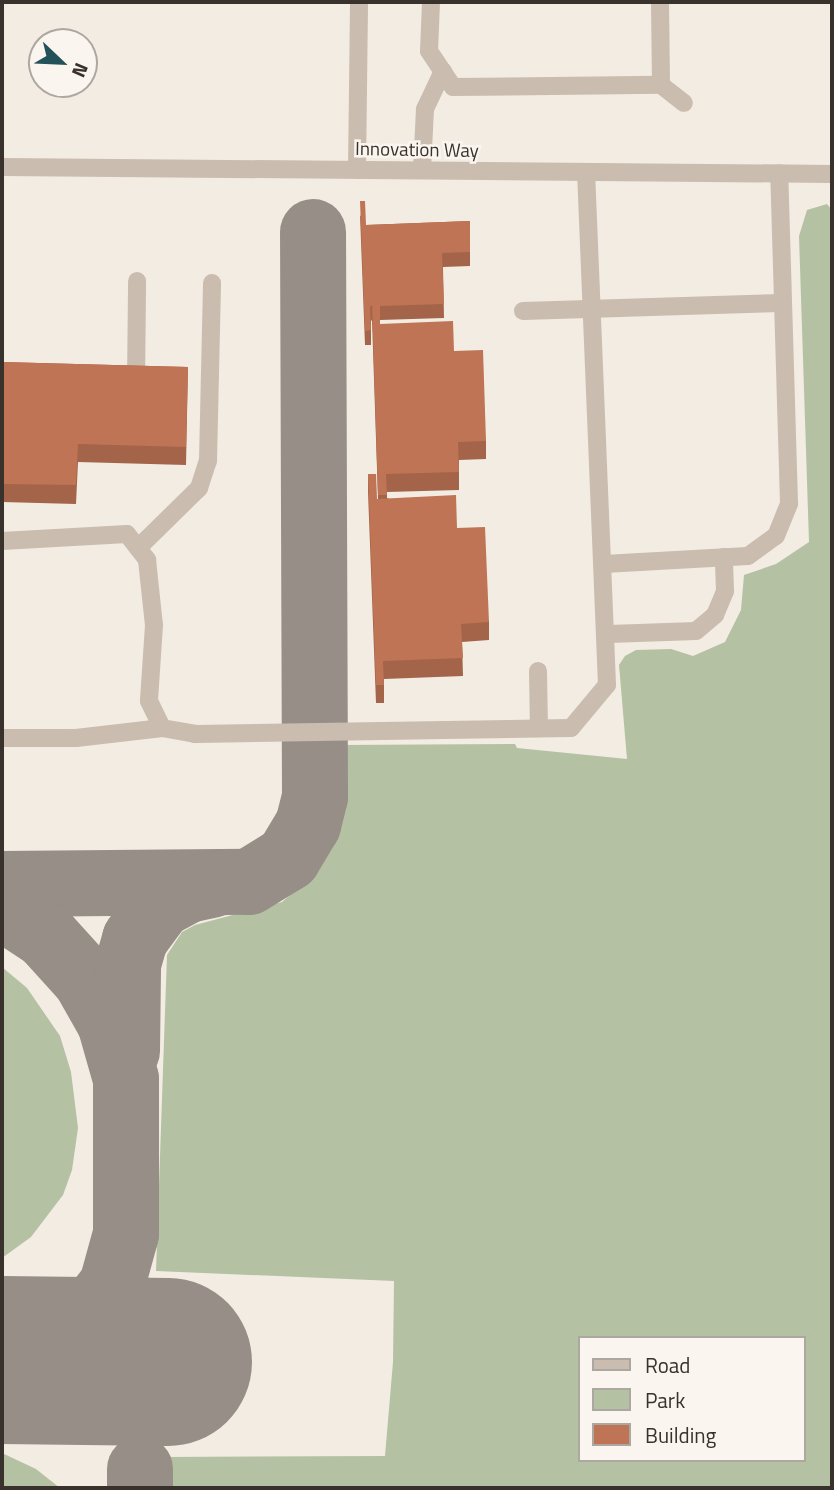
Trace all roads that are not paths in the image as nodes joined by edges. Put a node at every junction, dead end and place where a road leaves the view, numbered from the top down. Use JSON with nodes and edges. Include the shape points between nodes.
{"nodes":[{"id":1,"x":359,"y":2,"type":"edge"},
{"id":2,"x":431,"y":2,"type":"edge"},
{"id":3,"x":660,"y":2,"type":"edge"},
{"id":4,"x":443,"y":71,"type":"junction"},
{"id":5,"x":661,"y":85,"type":"junction"},
{"id":6,"x":684,"y":103,"type":"dead end"},
{"id":7,"x":2,"y":167,"type":"edge"},
{"id":8,"x":357,"y":170,"type":"junction"},
{"id":9,"x":422,"y":170,"type":"junction"},
{"id":10,"x":586,"y":172,"type":"junction"},
{"id":11,"x":779,"y":173,"type":"junction"},
{"id":12,"x":832,"y":174,"type":"edge"},
{"id":13,"x":136,"y":281,"type":"dead end"},
{"id":14,"x":212,"y":283,"type":"dead end"},
{"id":15,"x":781,"y":303,"type":"junction"},
{"id":16,"x":590,"y":310,"type":"junction"},
{"id":17,"x":523,"y":311,"type":"dead end"},
{"id":18,"x":136,"y":384,"type":"edge"},
{"id":19,"x":2,"y":541,"type":"edge"},
{"id":20,"x":138,"y":548,"type":"junction"},
{"id":21,"x":724,"y":557,"type":"junction"},
{"id":22,"x":604,"y":564,"type":"junction"},
{"id":23,"x":608,"y":634,"type":"junction"},
{"id":24,"x":538,"y":671,"type":"dead end"},
{"id":25,"x":162,"y":728,"type":"junction"},
{"id":26,"x":539,"y":728,"type":"junction"},
{"id":27,"x":2,"y":738,"type":"edge"}],
"edges":[{"from":1,"to":8,"type":"street"},
{"from":2,"to":4,"type":"street","via":[[429,51]]},
{"from":3,"to":5,"type":"street"},
{"from":4,"to":5,"type":"street","via":[[453,87]]},
{"from":4,"to":9,"type":"street","via":[[425,109]]},
{"from":5,"to":6,"type":"street"},
{"from":7,"to":8,"type":"street","name":"Innovation Way"},
{"from":8,"to":9,"type":"street","name":"Innovation Way"},
{"from":9,"to":10,"type":"street","name":"Innovation Way"},
{"from":10,"to":11,"type":"street","name":"Innovation Way"},
{"from":10,"to":16,"type":"street"},
{"from":11,"to":12,"type":"street","name":"Innovation Way"},
{"from":11,"to":15,"type":"street"},
{"from":13,"to":18,"type":"street"},
{"from":14,"to":20,"type":"street","via":[[208,461],[199,488]]},
{"from":15,"to":16,"type":"street"},
{"from":15,"to":21,"type":"street","via":[[789,503],[776,536],[748,556]]},
{"from":16,"to":17,"type":"street"},
{"from":16,"to":22,"type":"street"},
{"from":19,"to":20,"type":"street","via":[[127,534]]},
{"from":20,"to":25,"type":"street","via":[[147,560],[154,625],[149,701]]},
{"from":21,"to":22,"type":"street"},
{"from":21,"to":23,"type":"street","via":[[725,591],[715,615],[696,631]]},
{"from":22,"to":23,"type":"street"},
{"from":23,"to":26,"type":"street","via":[[607,685],[571,728]]},
{"from":24,"to":26,"type":"street"},
{"from":25,"to":26,"type":"street","via":[[195,734]]},
{"from":25,"to":27,"type":"street","via":[[76,738]]}]}
